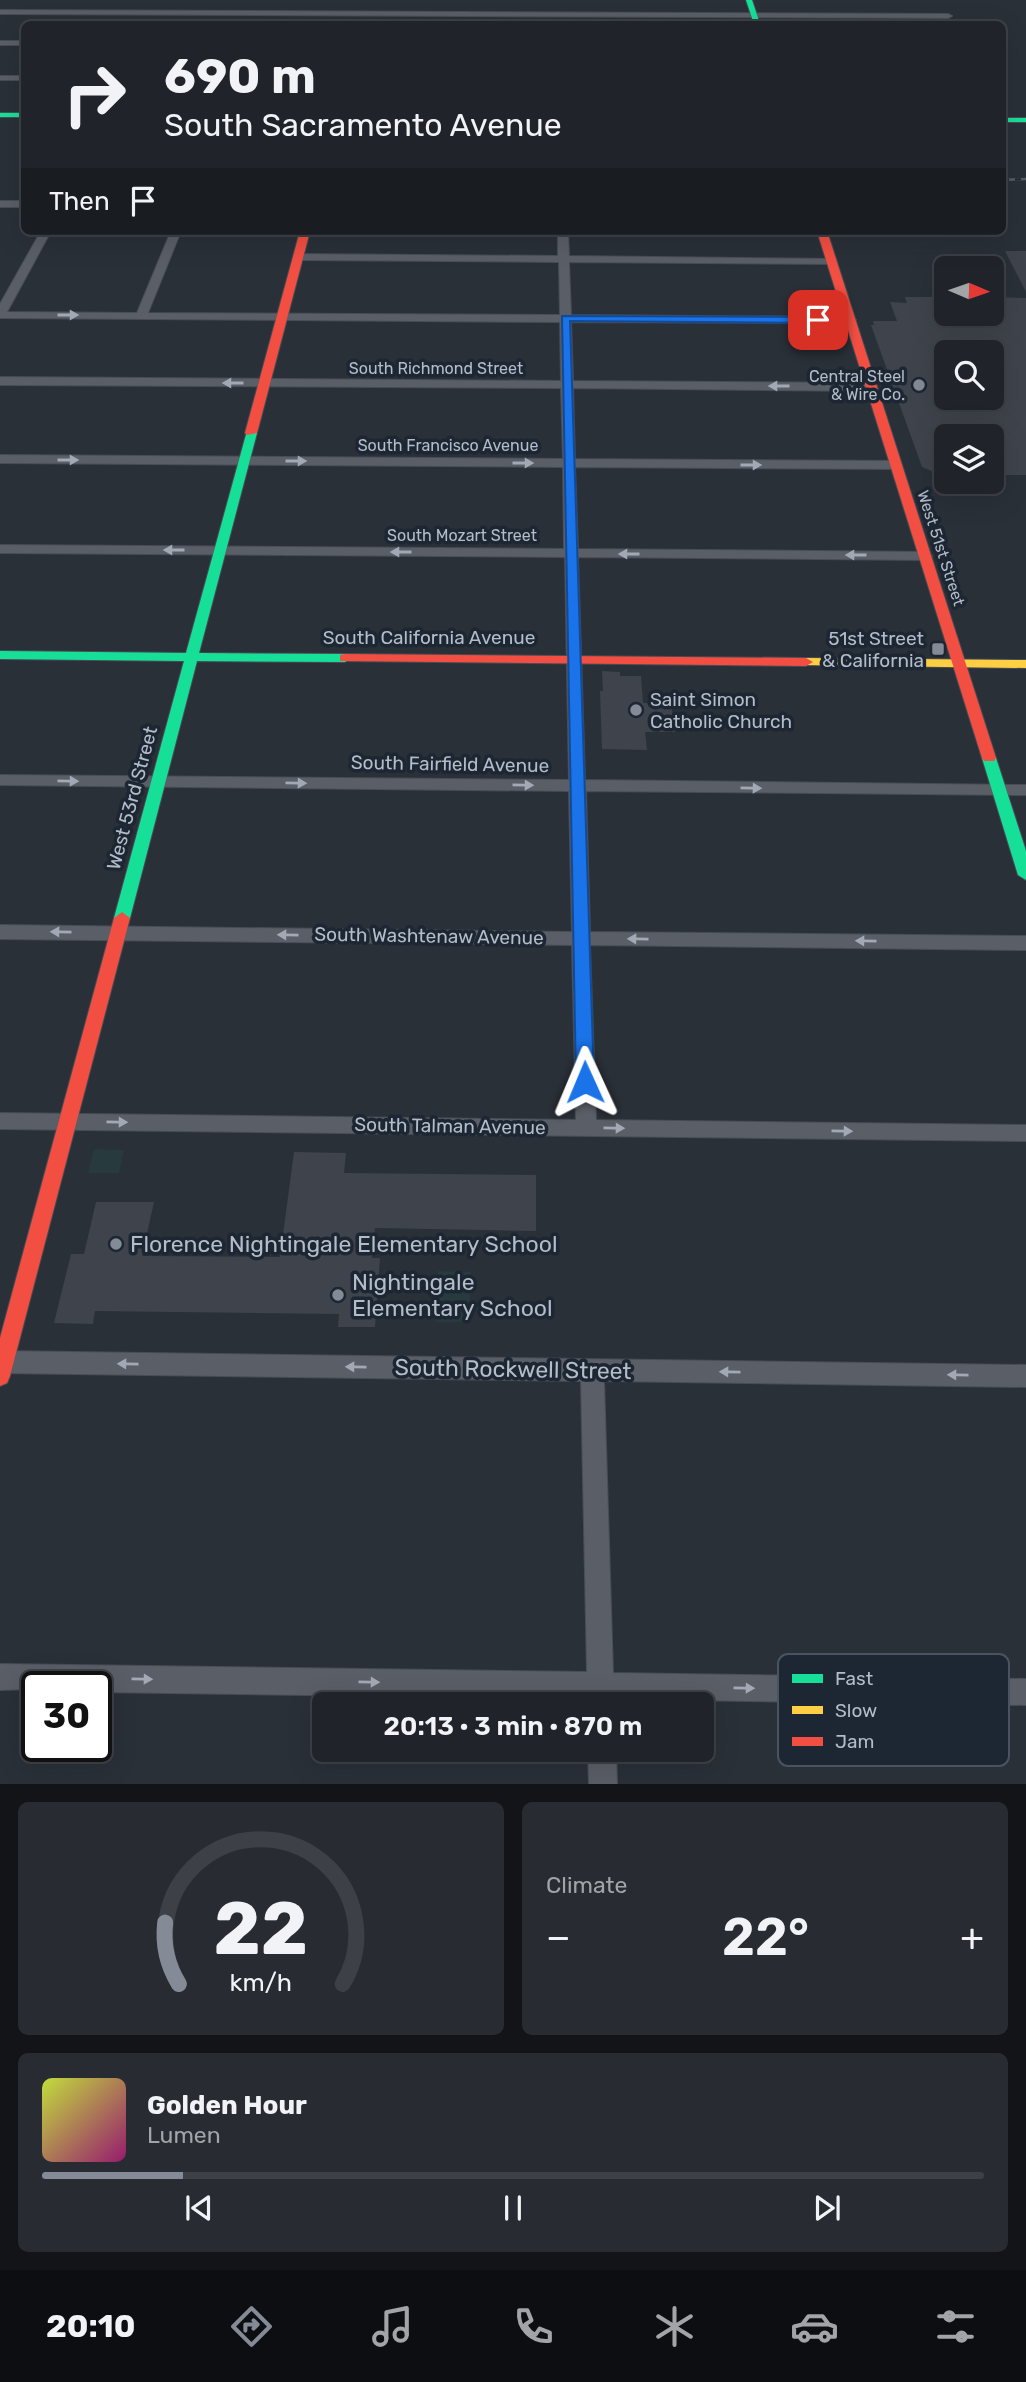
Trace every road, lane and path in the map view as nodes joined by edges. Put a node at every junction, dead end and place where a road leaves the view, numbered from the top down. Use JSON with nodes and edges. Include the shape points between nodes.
{"nodes":[{"id":1,"x":176,"y":0,"type":"edge"},
{"id":2,"x":367,"y":0,"type":"edge"},
{"id":3,"x":558,"y":0,"type":"edge"},
{"id":4,"x":0,"y":12,"type":"edge"},
{"id":5,"x":169,"y":13,"type":"junction"},
{"id":6,"x":753,"y":13,"type":"edge"},
{"id":7,"x":363,"y":14,"type":"junction"},
{"id":8,"x":559,"y":15,"type":"junction"},
{"id":9,"x":948,"y":16,"type":"dead end"},
{"id":10,"x":164,"y":21,"type":"edge"},
{"id":11,"x":361,"y":21,"type":"edge"},
{"id":12,"x":559,"y":21,"type":"edge"},
{"id":13,"x":0,"y":43,"type":"edge"},
{"id":14,"x":21,"y":43,"type":"edge"},
{"id":15,"x":0,"y":78,"type":"edge"},
{"id":16,"x":21,"y":78,"type":"edge"},
{"id":17,"x":0,"y":115,"type":"edge"},
{"id":18,"x":21,"y":115,"type":"edge"},
{"id":19,"x":1006,"y":120,"type":"edge"},
{"id":20,"x":1026,"y":120,"type":"edge"},
{"id":21,"x":0,"y":204,"type":"edge"},
{"id":22,"x":21,"y":204,"type":"edge"},
{"id":23,"x":44,"y":235,"type":"edge"},
{"id":24,"x":174,"y":235,"type":"edge"},
{"id":25,"x":304,"y":235,"type":"edge"},
{"id":26,"x":563,"y":235,"type":"edge"},
{"id":27,"x":823,"y":235,"type":"edge"},
{"id":28,"x":298,"y":257,"type":"junction"},
{"id":29,"x":564,"y":259,"type":"junction"},
{"id":30,"x":831,"y":261,"type":"junction"},
{"id":31,"x":0,"y":314,"type":"edge"},
{"id":32,"x":141,"y":316,"type":"junction"},
{"id":33,"x":282,"y":317,"type":"junction"},
{"id":34,"x":565,"y":318,"type":"junction"},
{"id":35,"x":850,"y":320,"type":"junction"},
{"id":36,"x":0,"y":381,"type":"edge"},
{"id":37,"x":264,"y":383,"type":"junction"},
{"id":38,"x":567,"y":385,"type":"junction"},
{"id":39,"x":872,"y":387,"type":"junction"},
{"id":40,"x":0,"y":460,"type":"edge"},
{"id":41,"x":243,"y":461,"type":"junction"},
{"id":42,"x":569,"y":463,"type":"junction"},
{"id":43,"x":896,"y":466,"type":"junction"},
{"id":44,"x":0,"y":549,"type":"edge"},
{"id":45,"x":220,"y":551,"type":"junction"},
{"id":46,"x":571,"y":553,"type":"junction"},
{"id":47,"x":925,"y":556,"type":"junction"},
{"id":48,"x":0,"y":655,"type":"edge"},
{"id":49,"x":192,"y":656,"type":"junction"},
{"id":50,"x":574,"y":660,"type":"junction"},
{"id":51,"x":959,"y":663,"type":"junction"},
{"id":52,"x":1026,"y":664,"type":"edge"},
{"id":53,"x":0,"y":780,"type":"edge"},
{"id":54,"x":158,"y":782,"type":"junction"},
{"id":55,"x":577,"y":786,"type":"junction"},
{"id":56,"x":999,"y":790,"type":"junction"},
{"id":57,"x":1026,"y":790,"type":"edge"},
{"id":58,"x":1026,"y":875,"type":"edge"},
{"id":59,"x":0,"y":932,"type":"edge"},
{"id":60,"x":118,"y":933,"type":"junction"},
{"id":61,"x":581,"y":938,"type":"junction"},
{"id":62,"x":1026,"y":943,"type":"edge"},
{"id":63,"x":0,"y":1121,"type":"edge"},
{"id":64,"x":68,"y":1121,"type":"junction"},
{"id":65,"x":586,"y":1128,"type":"junction"},
{"id":66,"x":1026,"y":1133,"type":"edge"},
{"id":67,"x":1,"y":1367,"type":"edge"},
{"id":68,"x":592,"y":1370,"type":"junction"},
{"id":69,"x":1026,"y":1376,"type":"edge"},
{"id":70,"x":0,"y":1677,"type":"edge"},
{"id":71,"x":501,"y":1692,"type":"edge"},
{"id":72,"x":601,"y":1692,"type":"edge"},
{"id":73,"x":714,"y":1694,"type":"edge"},
{"id":74,"x":778,"y":1694,"type":"edge"},
{"id":75,"x":603,"y":1762,"type":"edge"},
{"id":76,"x":603,"y":1783,"type":"edge"}],
"edges":[{"from":1,"to":5,"type":"street"},
{"from":2,"to":7,"type":"street"},
{"from":3,"to":8,"type":"street"},
{"from":4,"to":5,"type":"street"},
{"from":5,"to":7,"type":"street"},
{"from":5,"to":10,"type":"street"},
{"from":6,"to":8,"type":"street"},
{"from":6,"to":9,"type":"street"},
{"from":7,"to":8,"type":"street"},
{"from":7,"to":11,"type":"street"},
{"from":8,"to":12,"type":"street"},
{"from":13,"to":14,"type":"street"},
{"from":15,"to":16,"type":"street"},
{"from":17,"to":18,"type":"street"},
{"from":19,"to":20,"type":"street"},
{"from":21,"to":22,"type":"street"},
{"from":23,"to":31,"type":"street"},
{"from":24,"to":32,"type":"street"},
{"from":25,"to":28,"type":"street","name":"West 53rd Street"},
{"from":26,"to":29,"type":"street"},
{"from":27,"to":30,"type":"street","name":"West 51st Street"},
{"from":28,"to":29,"type":"street"},
{"from":28,"to":33,"type":"street","name":"West 53rd Street"},
{"from":29,"to":30,"type":"street"},
{"from":29,"to":34,"type":"street"},
{"from":30,"to":35,"type":"street","name":"West 51st Street"},
{"from":31,"to":32,"type":"street","one_way":true},
{"from":32,"to":33,"type":"street"},
{"from":33,"to":34,"type":"street"},
{"from":33,"to":37,"type":"street","name":"West 53rd Street"},
{"from":34,"to":35,"type":"street"},
{"from":34,"to":38,"type":"street"},
{"from":35,"to":39,"type":"street","name":"West 51st Street"},
{"from":37,"to":36,"type":"street","name":"South Richmond Street","one_way":true},
{"from":37,"to":38,"type":"street","name":"South Richmond Street"},
{"from":37,"to":41,"type":"street","name":"West 53rd Street"},
{"from":39,"to":38,"type":"street","name":"South Richmond Street","one_way":true},
{"from":38,"to":42,"type":"street"},
{"from":39,"to":43,"type":"street","name":"West 51st Street"},
{"from":40,"to":41,"type":"street","name":"South Francisco Avenue","one_way":true},
{"from":41,"to":42,"type":"street","name":"South Francisco Avenue","one_way":true},
{"from":41,"to":45,"type":"street","name":"West 53rd Street"},
{"from":42,"to":43,"type":"street","name":"South Francisco Avenue","one_way":true},
{"from":42,"to":46,"type":"street"},
{"from":43,"to":47,"type":"street","name":"West 51st Street"},
{"from":45,"to":44,"type":"street","name":"South Mozart Street","one_way":true},
{"from":46,"to":45,"type":"street","name":"South Mozart Street","one_way":true},
{"from":45,"to":49,"type":"street","name":"West 53rd Street"},
{"from":47,"to":46,"type":"street","name":"South Mozart Street","one_way":true},
{"from":46,"to":50,"type":"street"},
{"from":47,"to":51,"type":"street","name":"West 51st Street"},
{"from":48,"to":49,"type":"street","name":"South California Avenue"},
{"from":49,"to":50,"type":"street","name":"South California Avenue"},
{"from":49,"to":54,"type":"street","name":"West 53rd Street"},
{"from":50,"to":51,"type":"street","name":"South California Avenue"},
{"from":50,"to":55,"type":"street"},
{"from":51,"to":52,"type":"street","name":"South California Avenue"},
{"from":51,"to":56,"type":"street","name":"West 51st Street"},
{"from":53,"to":54,"type":"street","name":"South Fairfield Avenue","one_way":true},
{"from":54,"to":55,"type":"street","name":"South Fairfield Avenue","one_way":true},
{"from":54,"to":60,"type":"street","name":"West 53rd Street"},
{"from":55,"to":56,"type":"street","name":"South Fairfield Avenue","one_way":true},
{"from":55,"to":61,"type":"street"},
{"from":56,"to":57,"type":"street","name":"South Fairfield Avenue"},
{"from":56,"to":58,"type":"street","name":"West 51st Street"},
{"from":60,"to":59,"type":"street","name":"South Washtenaw Avenue","one_way":true},
{"from":61,"to":60,"type":"street","name":"South Washtenaw Avenue","one_way":true},
{"from":60,"to":64,"type":"street","name":"West 53rd Street"},
{"from":62,"to":61,"type":"street","name":"South Washtenaw Avenue","one_way":true},
{"from":61,"to":65,"type":"street"},
{"from":63,"to":64,"type":"street","name":"South Talman Avenue"},
{"from":64,"to":65,"type":"street","name":"South Talman Avenue","one_way":true},
{"from":64,"to":67,"type":"street","name":"West 53rd Street"},
{"from":65,"to":66,"type":"street","name":"South Talman Avenue","one_way":true},
{"from":68,"to":67,"type":"street","name":"South Rockwell Street","one_way":true},
{"from":69,"to":68,"type":"street","name":"South Rockwell Street","one_way":true},
{"from":68,"to":72,"type":"street"},
{"from":70,"to":71,"type":"street","one_way":true},
{"from":73,"to":74,"type":"street","one_way":true},
{"from":75,"to":76,"type":"street"}]}
